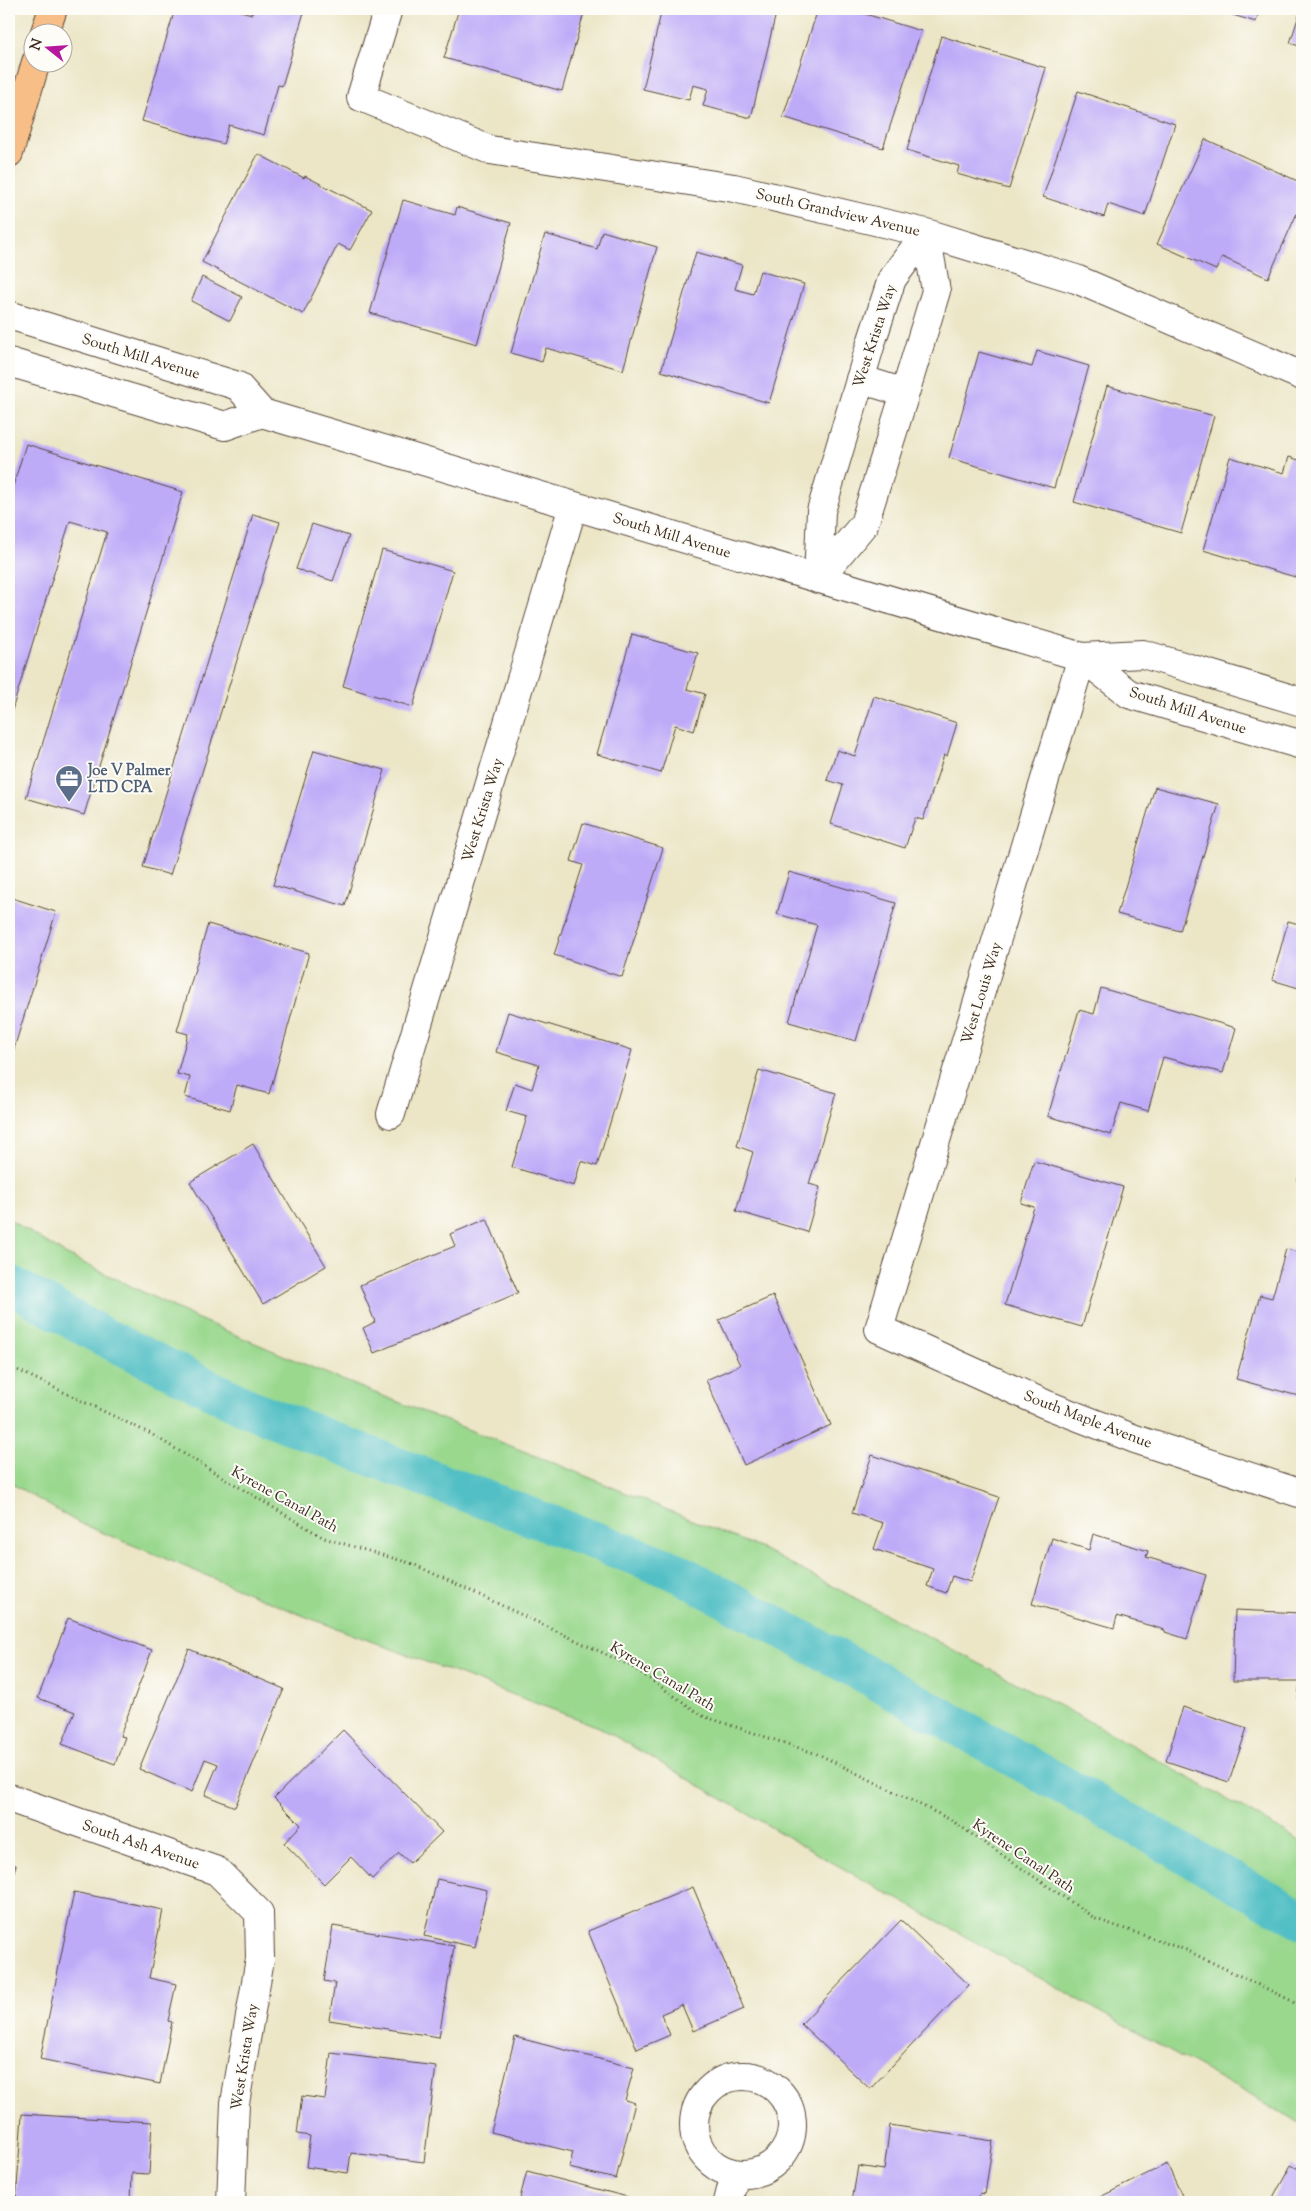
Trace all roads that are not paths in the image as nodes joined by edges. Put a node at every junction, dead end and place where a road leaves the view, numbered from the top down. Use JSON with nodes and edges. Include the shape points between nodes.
{"nodes":[{"id":1,"x":53,"y":9,"type":"edge"},
{"id":2,"x":388,"y":9,"type":"edge"},
{"id":3,"x":48,"y":22,"type":"edge"},
{"id":4,"x":33,"y":72,"type":"edge"},
{"id":5,"x":9,"y":153,"type":"edge"},
{"id":6,"x":926,"y":233,"type":"junction"},
{"id":7,"x":9,"y":316,"type":"edge"},
{"id":8,"x":9,"y":362,"type":"edge"},
{"id":9,"x":1301,"y":373,"type":"edge"},
{"id":10,"x":860,"y":379,"type":"junction"},
{"id":11,"x":905,"y":393,"type":"junction"},
{"id":12,"x":262,"y":413,"type":"junction"},
{"id":13,"x":573,"y":506,"type":"junction"},
{"id":14,"x":818,"y":579,"type":"junction"},
{"id":15,"x":1082,"y":657,"type":"junction"},
{"id":16,"x":1302,"y":702,"type":"edge"},
{"id":17,"x":1302,"y":745,"type":"edge"},
{"id":18,"x":391,"y":1114,"type":"dead end"},
{"id":19,"x":879,"y":1329,"type":"joint"},
{"id":20,"x":1302,"y":1494,"type":"edge"},
{"id":21,"x":9,"y":1798,"type":"edge"},
{"id":22,"x":259,"y":1913,"type":"joint"},
{"id":23,"x":735,"y":2174,"type":"dead end"},
{"id":24,"x":231,"y":2202,"type":"edge"},
{"id":25,"x":728,"y":2202,"type":"edge"}],
"edges":[{"from":1,"to":3,"type":"main road"},
{"from":2,"to":6,"type":"street","name":"South Grandview Avenue","via":[[361,98],[490,150],[734,188]]},
{"from":4,"to":5,"type":"main road"},
{"from":6,"to":9,"type":"street","name":"South Grandview Avenue","via":[[1076,279]]},
{"from":6,"to":10,"type":"street","name":"West Krista Way","via":[[892,279]]},
{"from":6,"to":11,"type":"street","via":[[936,291]]},
{"from":7,"to":12,"type":"street","name":"South Mill Avenue","via":[[238,386]]},
{"from":8,"to":12,"type":"street","via":[[225,426]]},
{"from":10,"to":11,"type":"street"},
{"from":10,"to":14,"type":"street","name":"West Krista Way","via":[[821,511]]},
{"from":11,"to":14,"type":"street","via":[[864,524]]},
{"from":12,"to":13,"type":"street","name":"South Mill Avenue"},
{"from":13,"to":14,"type":"street","name":"South Mill Avenue"},
{"from":13,"to":18,"type":"street","name":"West Krista Way"},
{"from":14,"to":15,"type":"street","name":"South Mill Avenue"},
{"from":15,"to":16,"type":"street","name":"South Mill Avenue","via":[[1143,654]]},
{"from":15,"to":17,"type":"street","name":"South Mill Avenue","via":[[1129,694]]},
{"from":15,"to":19,"type":"street","name":"West Louis Way"},
{"from":19,"to":20,"type":"street","name":"South Maple Avenue","via":[[1045,1404]]},
{"from":21,"to":22,"type":"street","name":"South Ash Avenue","via":[[217,1870]]},
{"from":22,"to":24,"type":"street","name":"West Krista Way","via":[[260,1959],[236,2103]]},
{"from":23,"to":25,"type":"street"}]}
